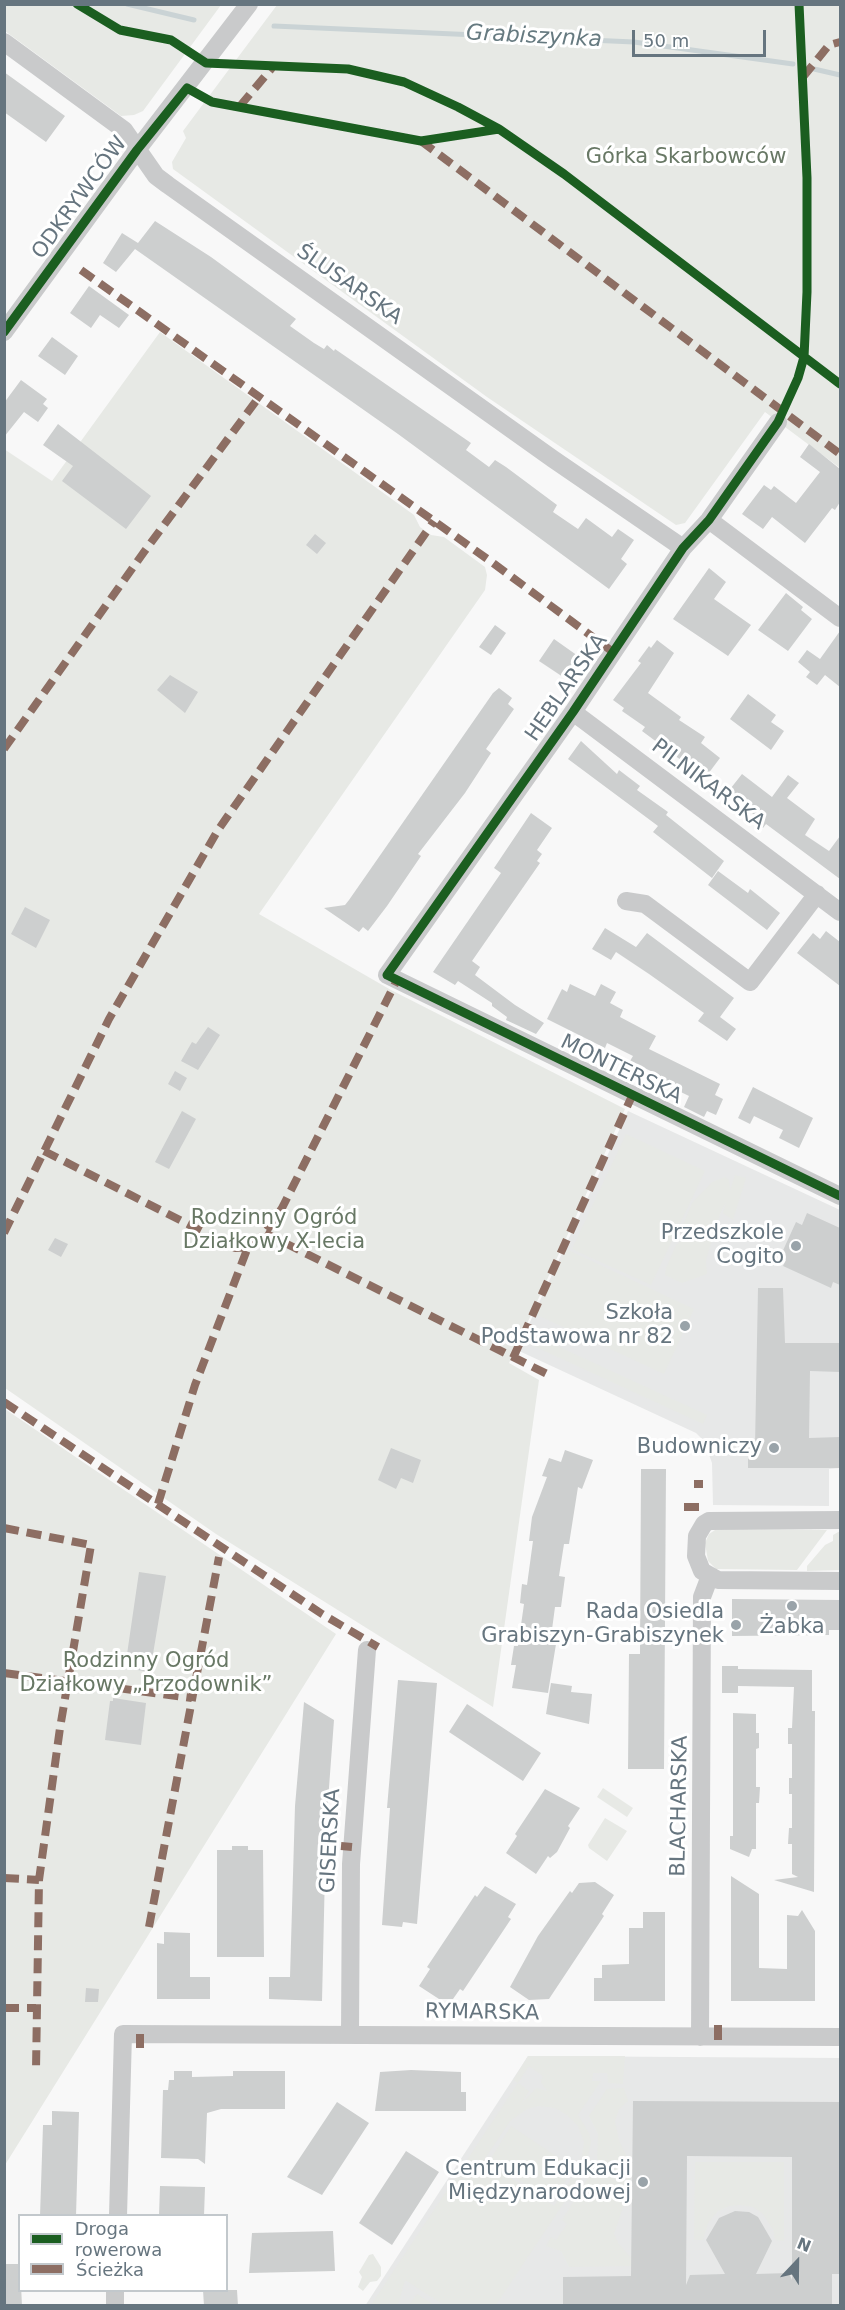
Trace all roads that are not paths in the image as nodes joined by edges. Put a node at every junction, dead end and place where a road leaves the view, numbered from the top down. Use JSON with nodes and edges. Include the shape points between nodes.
{"nodes":[{"id":1,"x":249,"y":4,"type":"edge"},
{"id":2,"x":4,"y":42,"type":"edge"},
{"id":3,"x":137,"y":150,"type":"junction"},
{"id":4,"x":4,"y":332,"type":"edge"},
{"id":5,"x":778,"y":422,"type":"dead end"},
{"id":6,"x":709,"y":520,"type":"junction"},
{"id":7,"x":683,"y":548,"type":"junction"},
{"id":8,"x":840,"y":618,"type":"edge"},
{"id":9,"x":573,"y":712,"type":"junction"},
{"id":10,"x":817,"y":894,"type":"junction"},
{"id":11,"x":626,"y":901,"type":"dead end"},
{"id":12,"x":840,"y":912,"type":"edge"},
{"id":13,"x":387,"y":975,"type":"joint"},
{"id":14,"x":840,"y":1196,"type":"edge"},
{"id":15,"x":840,"y":1520,"type":"edge"},
{"id":16,"x":710,"y":1576,"type":"junction"},
{"id":17,"x":840,"y":1581,"type":"edge"},
{"id":18,"x":367,"y":1650,"type":"dead end"},
{"id":19,"x":350,"y":2034,"type":"junction"},
{"id":20,"x":700,"y":2037,"type":"junction"},
{"id":21,"x":840,"y":2037,"type":"edge"},
{"id":22,"x":118,"y":2214,"type":"edge"}],
"edges":[{"from":1,"to":3,"type":"street","name":"ODKRYWCÓW"},
{"from":2,"to":3,"type":"street","name":"ŚLUSARSKA","via":[[124,130]]},
{"from":3,"to":4,"type":"street","name":"ODKRYWCÓW"},
{"from":3,"to":7,"type":"street","name":"ŚLUSARSKA","via":[[156,176],[168,185]]},
{"from":5,"to":6,"type":"street","name":"HEBLARSKA"},
{"from":6,"to":7,"type":"street","name":"HEBLARSKA"},
{"from":6,"to":8,"type":"street"},
{"from":7,"to":9,"type":"street","name":"HEBLARSKA"},
{"from":9,"to":10,"type":"street","name":"PILNIKARSKA"},
{"from":9,"to":13,"type":"street","name":"HEBLARSKA"},
{"from":10,"to":11,"type":"street","via":[[750,982],[645,904]]},
{"from":10,"to":12,"type":"street","name":"PILNIKARSKA"},
{"from":13,"to":14,"type":"street","name":"MONTERSKA"},
{"from":15,"to":16,"type":"street","via":[[709,1521],[696,1536],[696,1556],[702,1571]]},
{"from":16,"to":17,"type":"street","via":[[718,1580]]},
{"from":16,"to":20,"type":"street","name":"BLACHARSKA","via":[[702,1598]]},
{"from":18,"to":19,"type":"street","name":"GISERSKA","via":[[351,1864]]},
{"from":19,"to":20,"type":"street","name":"RYMARSKA"},
{"from":19,"to":22,"type":"street","name":"RYMARSKA","via":[[123,2034]]},
{"from":20,"to":21,"type":"street","name":"RYMARSKA"}]}
